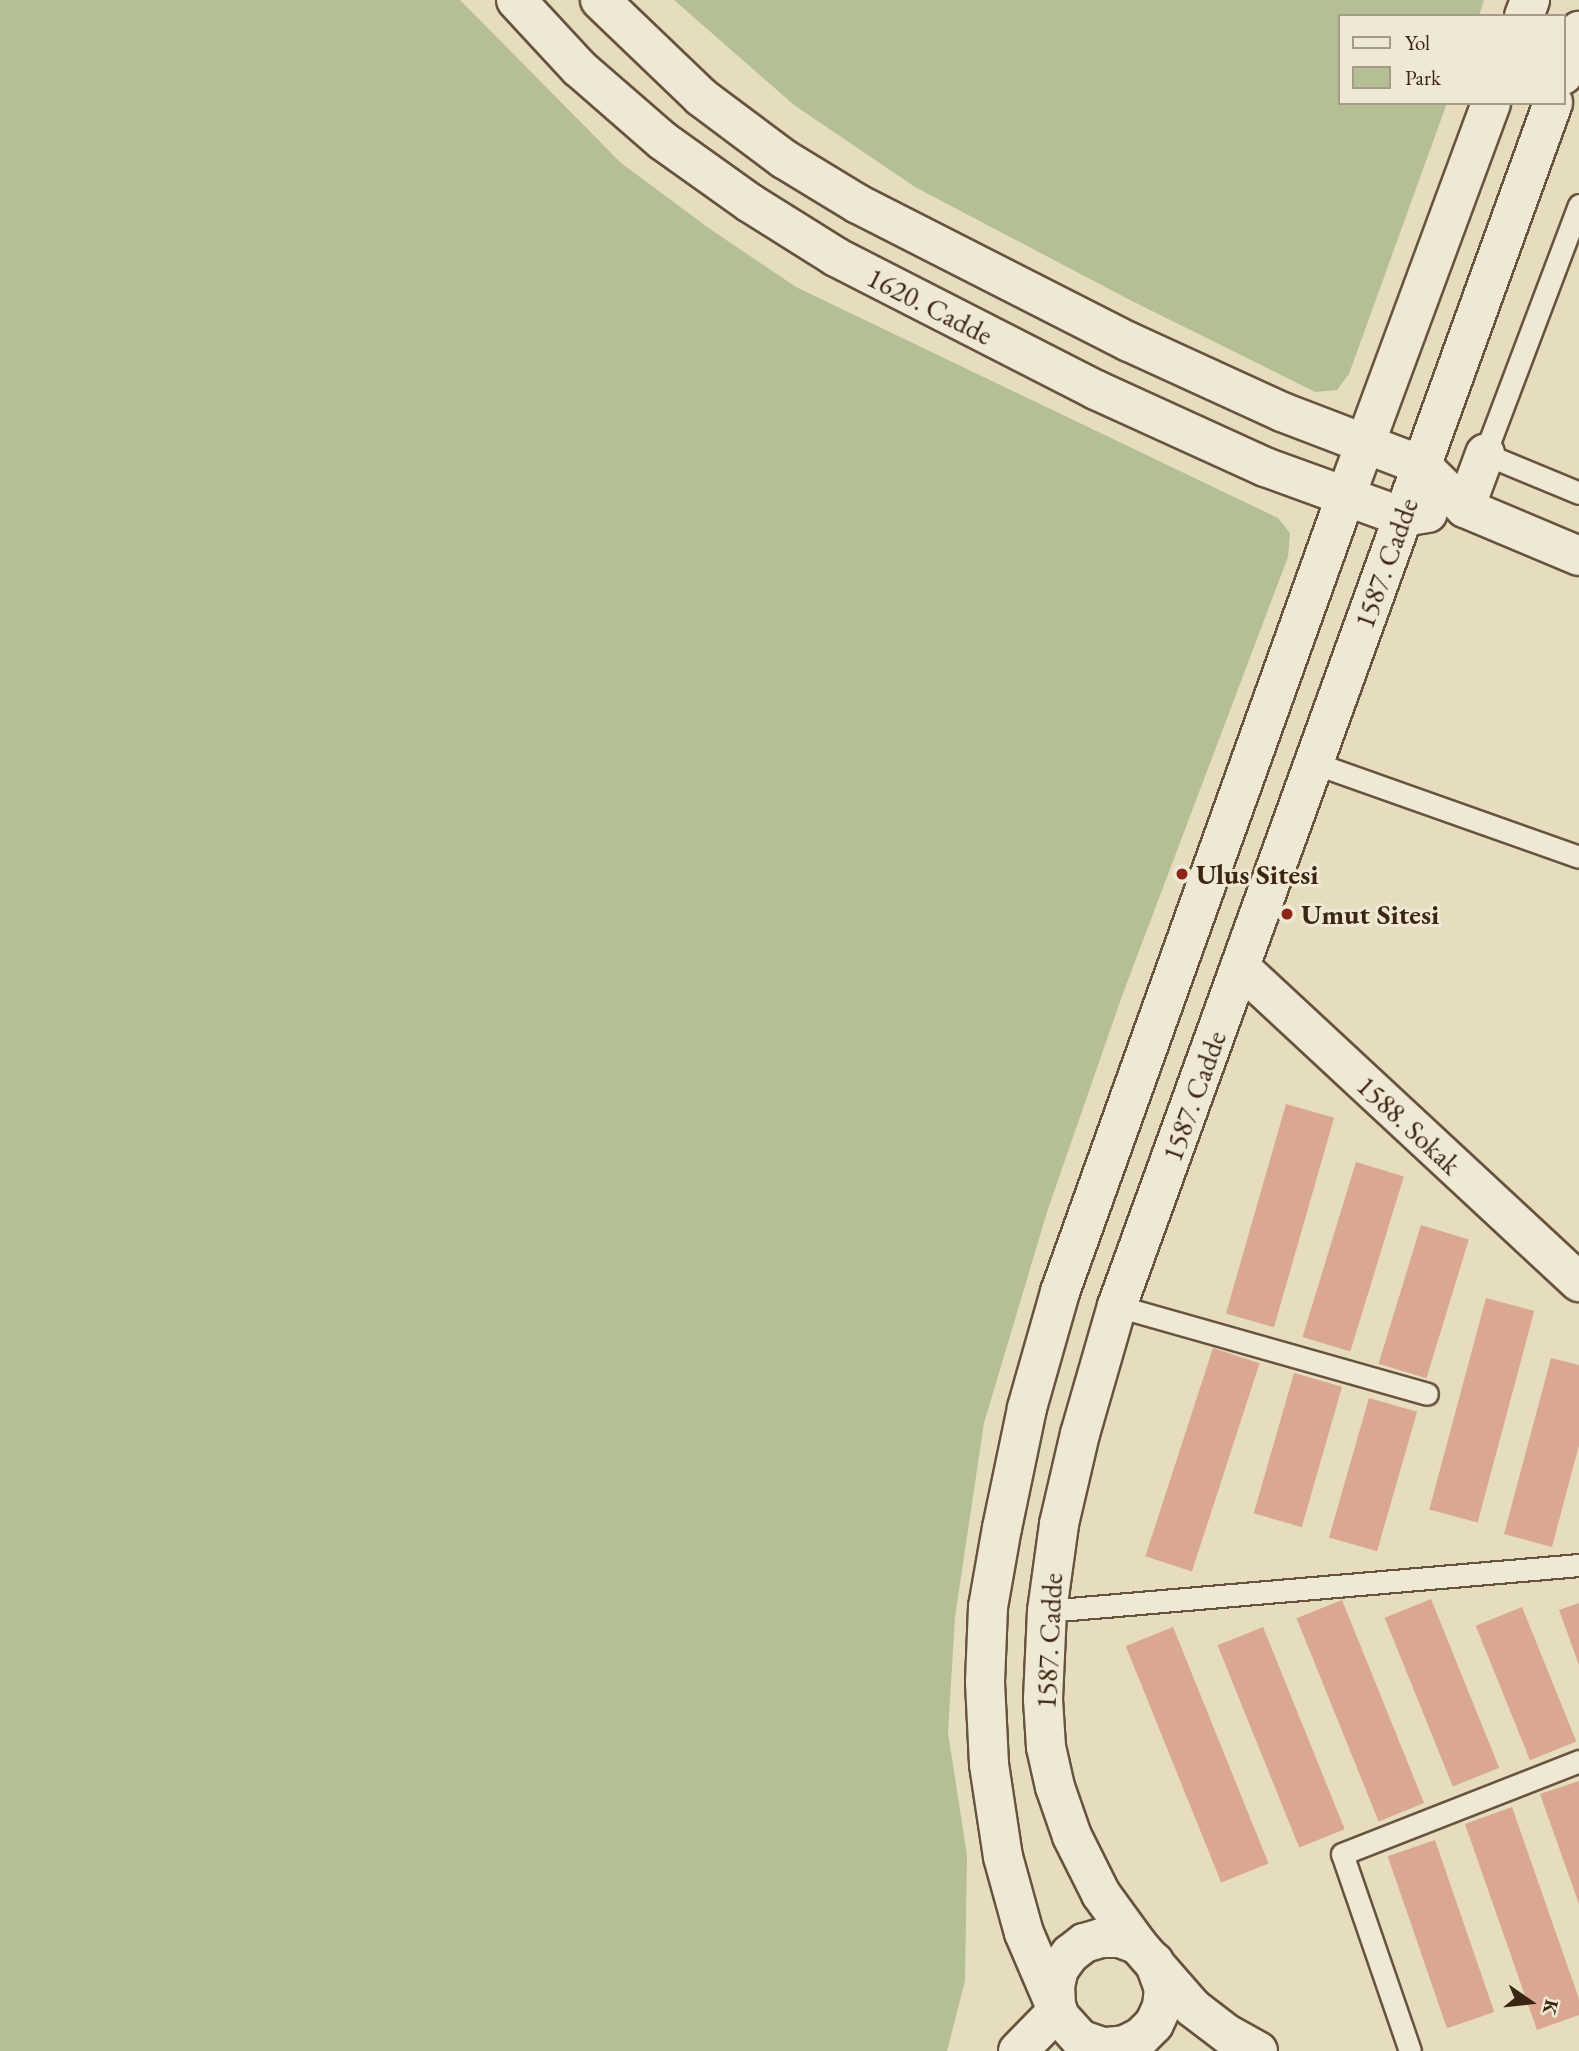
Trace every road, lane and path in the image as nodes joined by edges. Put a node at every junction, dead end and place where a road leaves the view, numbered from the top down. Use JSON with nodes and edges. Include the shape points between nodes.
{"nodes":[{"id":1,"x":516,"y":0,"type":"edge"},
{"id":2,"x":600,"y":0,"type":"edge"},
{"id":3,"x":1579,"y":31,"type":"edge"},
{"id":4,"x":1565,"y":70,"type":"edge"},
{"id":5,"x":1490,"y":105,"type":"edge"},
{"id":6,"x":1552,"y":105,"type":"edge"},
{"id":7,"x":1579,"y":205,"type":"edge"},
{"id":8,"x":1365,"y":443,"type":"junction"},
{"id":9,"x":1485,"y":454,"type":"junction"},
{"id":10,"x":1421,"y":465,"type":"junction"},
{"id":11,"x":1579,"y":493,"type":"edge"},
{"id":12,"x":1345,"y":498,"type":"junction"},
{"id":13,"x":1465,"y":508,"type":"junction"},
{"id":14,"x":1403,"y":517,"type":"junction"},
{"id":15,"x":1579,"y":556,"type":"edge"},
{"id":16,"x":1314,"y":763,"type":"junction"},
{"id":17,"x":1579,"y":857,"type":"edge"},
{"id":18,"x":1240,"y":967,"type":"junction"},
{"id":19,"x":1579,"y":1282,"type":"edge"},
{"id":20,"x":1117,"y":1307,"type":"junction"},
{"id":21,"x":1427,"y":1394,"type":"dead end"},
{"id":22,"x":1579,"y":1565,"type":"edge"},
{"id":23,"x":1047,"y":1611,"type":"junction"},
{"id":24,"x":1579,"y":1761,"type":"edge"},
{"id":25,"x":1144,"y":1951,"type":"junction"},
{"id":26,"x":1057,"y":2007,"type":"junction"},
{"id":27,"x":1097,"y":2048,"type":"edge"},
{"id":28,"x":1018,"y":2051,"type":"edge"},
{"id":29,"x":1258,"y":2051,"type":"edge"},
{"id":30,"x":1410,"y":2051,"type":"edge"}],
"edges":[{"from":1,"to":12,"type":"main road","name":"1620. Cadde","via":[[579,68],[663,141],[836,257],[1096,390]]},
{"from":2,"to":8,"type":"main road","name":"1620. Cadde","via":[[701,97],[784,159],[858,204],[1129,342],[1282,412]]},
{"from":3,"to":4,"type":"main road"},
{"from":5,"to":8,"type":"main road","name":"1587. Cadde"},
{"from":6,"to":10,"type":"main road","name":"1587. Cadde"},
{"from":7,"to":9,"type":"lane"},
{"from":8,"to":10,"type":"main road","name":"1620. Cadde"},
{"from":8,"to":12,"type":"main road","name":"1587. Cadde"},
{"from":9,"to":11,"type":"lane"},
{"from":9,"to":13,"type":"main road"},
{"from":10,"to":13,"type":"main road"},
{"from":10,"to":14,"type":"main road","name":"1587. Cadde"},
{"from":12,"to":14,"type":"main road","name":"1620. Cadde"},
{"from":12,"to":26,"type":"main road","name":"1587. Cadde","via":[[1060,1292],[1027,1408],[1002,1528],[988,1607],[989,1764],[1003,1857],[1024,1933]]},
{"from":13,"to":14,"type":"main road"},
{"from":13,"to":15,"type":"main road"},
{"from":14,"to":16,"type":"main road","name":"1587. Cadde"},
{"from":16,"to":17,"type":"lane"},
{"from":16,"to":18,"type":"main road","name":"1587. Cadde"},
{"from":18,"to":19,"type":"main road","name":"1588. Sokak"},
{"from":18,"to":20,"type":"main road","name":"1587. Cadde"},
{"from":20,"to":21,"type":"lane"},
{"from":20,"to":23,"type":"main road","name":"1587. Cadde","via":[[1059,1524]]},
{"from":22,"to":23,"type":"lane"},
{"from":23,"to":25,"type":"main road","name":"1587. Cadde","via":[[1043,1699],[1055,1787],[1072,1836],[1101,1894]]},
{"from":24,"to":30,"type":"lane","via":[[1342,1854]]},
{"from":25,"to":26,"type":"main road","via":[[1120,1938],[1101,1937],[1084,1943],[1059,1969]]},
{"from":25,"to":27,"type":"main road","via":[[1160,1972],[1164,1989],[1154,2024],[1125,2045]]},
{"from":25,"to":29,"type":"main road","name":"1587. Cadde","via":[[1193,2008]]},
{"from":26,"to":27,"type":"main road","name":"1587. Cadde","via":[[1069,2030]]},
{"from":26,"to":28,"type":"main road"}]}
